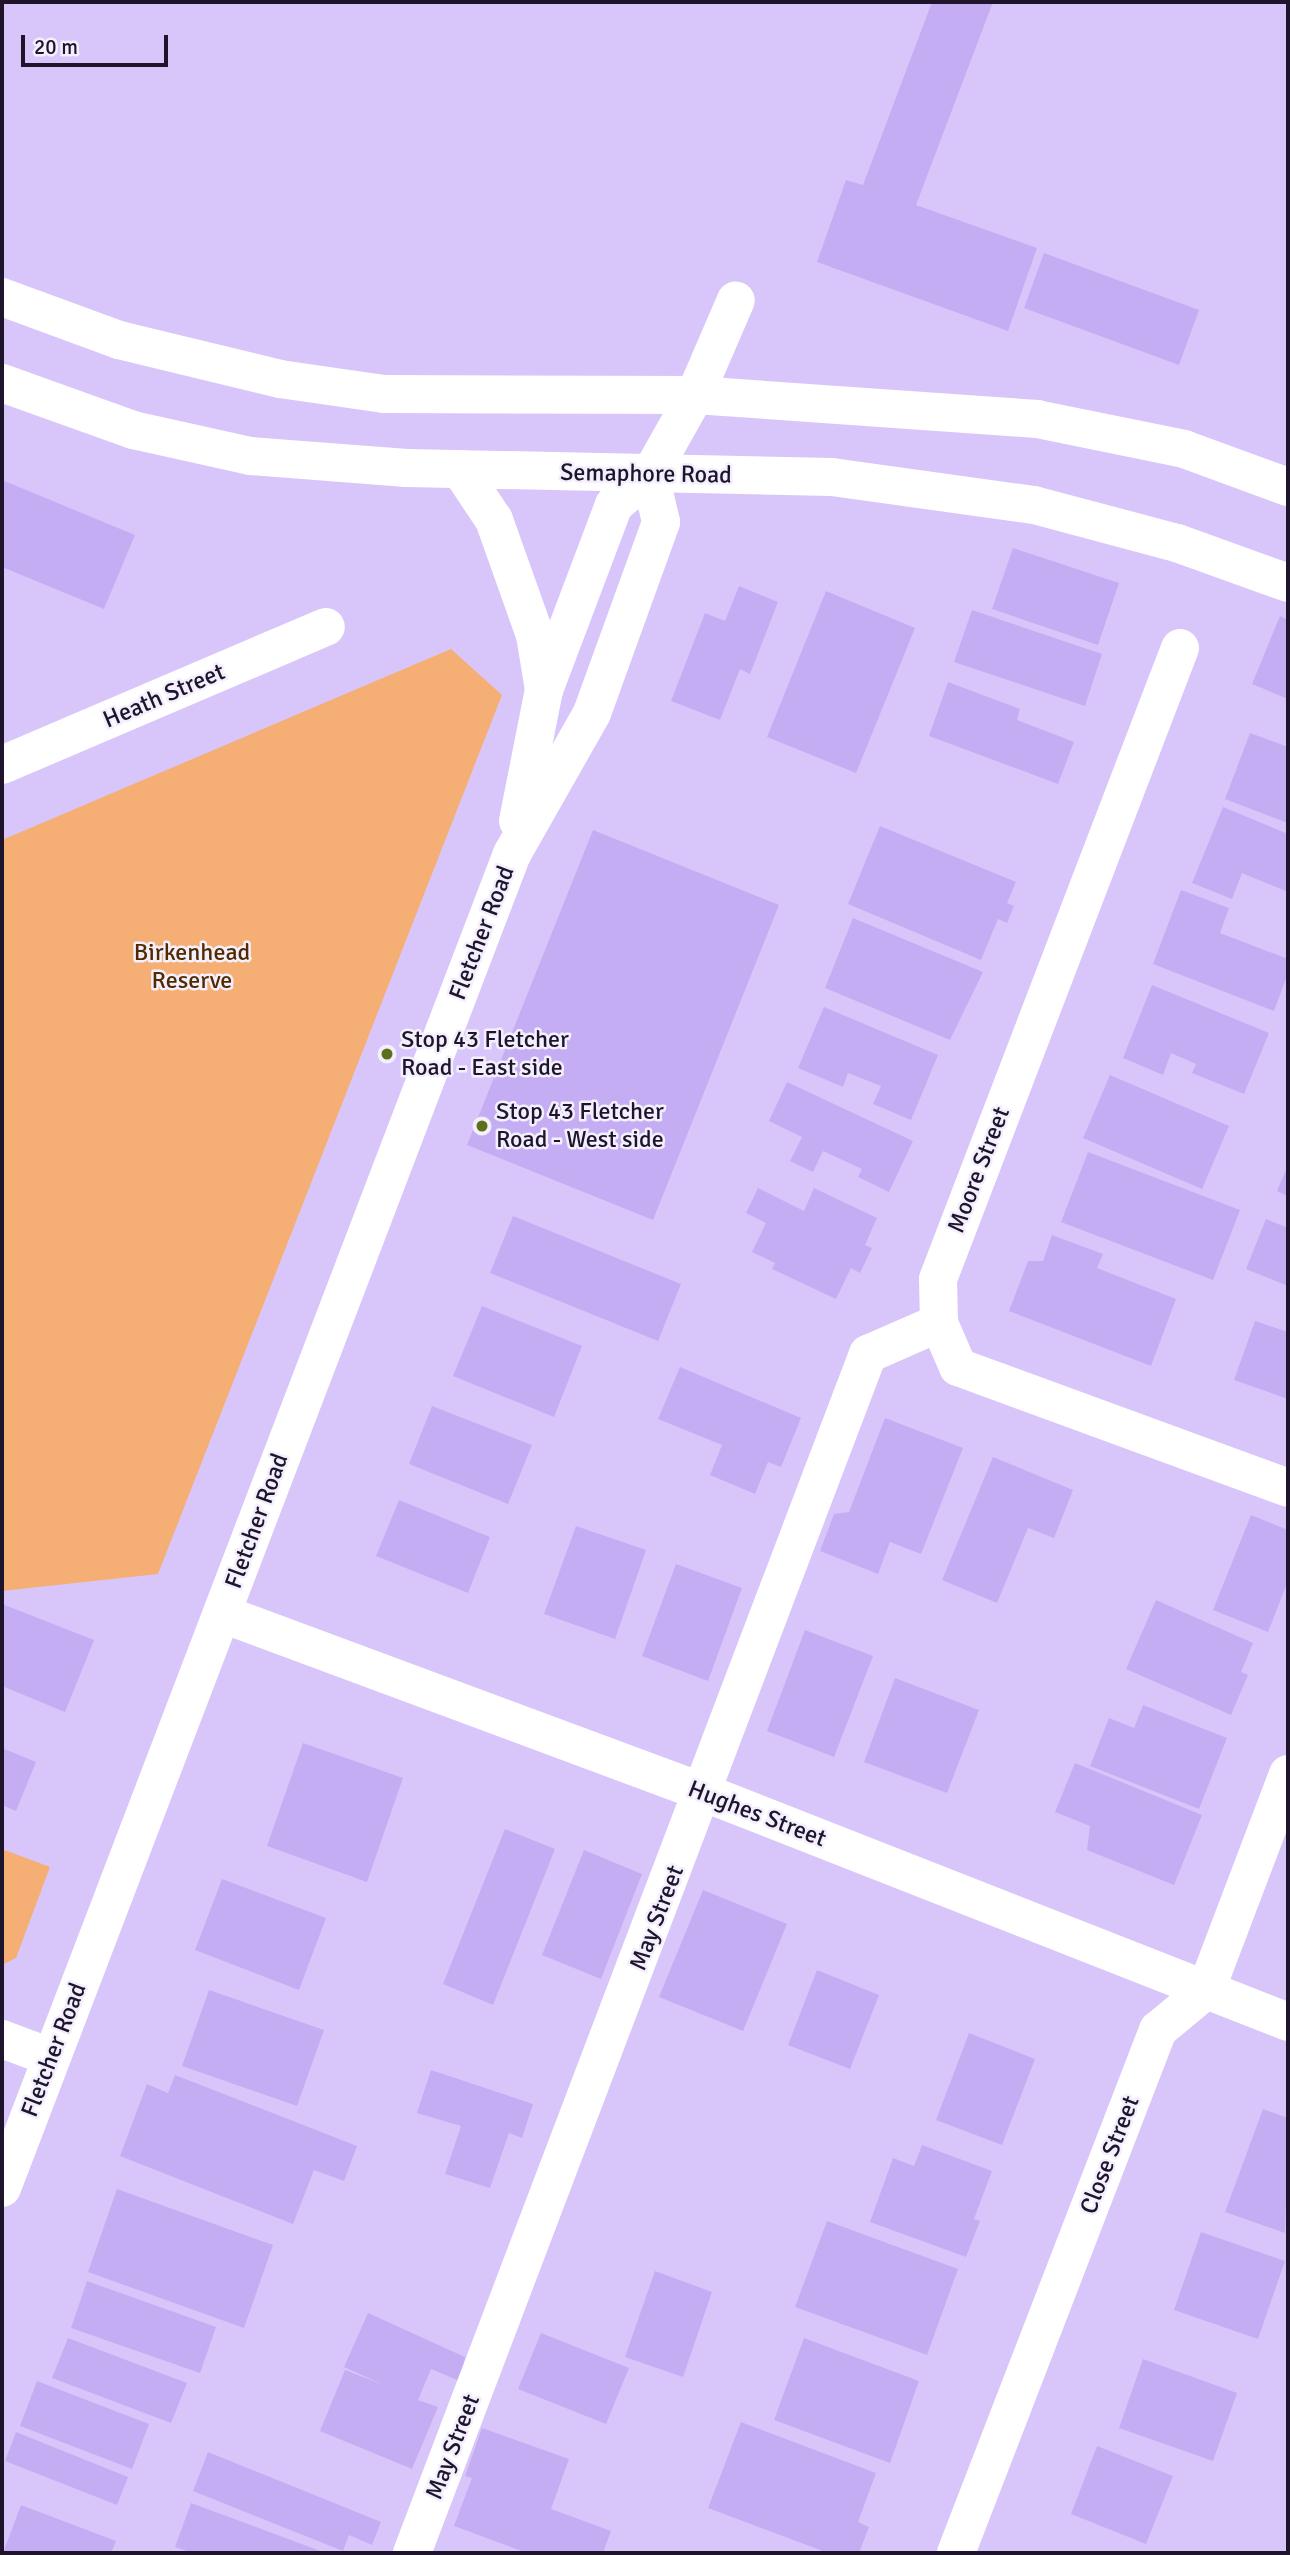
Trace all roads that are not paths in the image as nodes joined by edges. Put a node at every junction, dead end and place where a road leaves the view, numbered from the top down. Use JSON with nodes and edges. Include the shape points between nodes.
{"nodes":[{"id":1,"x":2,"y":297,"type":"edge"},
{"id":2,"x":736,"y":300,"type":"dead end"},
{"id":3,"x":2,"y":383,"type":"edge"},
{"id":4,"x":695,"y":395,"type":"junction"},
{"id":5,"x":460,"y":469,"type":"junction"},
{"id":6,"x":650,"y":475,"type":"junction"},
{"id":7,"x":1288,"y":487,"type":"edge"},
{"id":8,"x":1288,"y":583,"type":"edge"},
{"id":9,"x":326,"y":627,"type":"dead end"},
{"id":10,"x":1180,"y":648,"type":"dead end"},
{"id":11,"x":544,"y":690,"type":"junction"},
{"id":12,"x":2,"y":765,"type":"edge"},
{"id":13,"x":512,"y":854,"type":"junction"},
{"id":14,"x":939,"y":1323,"type":"junction"},
{"id":15,"x":1288,"y":1488,"type":"edge"},
{"id":16,"x":223,"y":1614,"type":"junction"},
{"id":17,"x":1288,"y":1774,"type":"edge"},
{"id":18,"x":705,"y":1793,"type":"junction"},
{"id":19,"x":1206,"y":1990,"type":"junction"},
{"id":20,"x":1288,"y":2022,"type":"edge"},
{"id":21,"x":2,"y":2039,"type":"edge"},
{"id":22,"x":50,"y":2057,"type":"junction"},
{"id":23,"x":2,"y":2188,"type":"edge"},
{"id":24,"x":412,"y":2553,"type":"edge"},
{"id":25,"x":956,"y":2553,"type":"edge"}],
"edges":[{"from":1,"to":4,"type":"street","via":[[119,340],[280,379],[384,394]]},
{"from":2,"to":4,"type":"street","name":"Fletcher Road"},
{"from":3,"to":5,"type":"street","name":"Semaphore Road","via":[[133,430],[250,456]]},
{"from":4,"to":6,"type":"street","name":"Fletcher Road"},
{"from":4,"to":7,"type":"street","via":[[1037,419],[1184,449]]},
{"from":5,"to":6,"type":"street","name":"Semaphore Road"},
{"from":5,"to":11,"type":"street","via":[[494,520],[535,635]]},
{"from":6,"to":8,"type":"street","name":"Semaphore Road","via":[[832,477],[1034,505],[1177,542]]},
{"from":6,"to":11,"type":"street","name":"Fletcher Road","via":[[614,505]]},
{"from":6,"to":13,"type":"street","name":"Fletcher Road","via":[[661,522],[597,700]]},
{"from":9,"to":12,"type":"street","name":"Heath Street"},
{"from":10,"to":14,"type":"street","name":"Moore Street","via":[[938,1279]]},
{"from":11,"to":13,"type":"street","name":"Fletcher Road"},
{"from":13,"to":16,"type":"street","name":"Fletcher Road"},
{"from":14,"to":15,"type":"street","name":"Moore Street","via":[[958,1367]]},
{"from":14,"to":18,"type":"street","name":"May Street","via":[[868,1354]]},
{"from":16,"to":18,"type":"street","name":"Hughes Street"},
{"from":16,"to":22,"type":"street","name":"Fletcher Road"},
{"from":17,"to":19,"type":"street","name":"Close Street"},
{"from":18,"to":19,"type":"street","name":"Hughes Street"},
{"from":18,"to":24,"type":"street","name":"May Street"},
{"from":19,"to":20,"type":"street","name":"Hughes Street"},
{"from":19,"to":25,"type":"street","name":"Close Street","via":[[1158,2030]]},
{"from":21,"to":22,"type":"street"},
{"from":22,"to":23,"type":"street","name":"Fletcher Road"}]}
